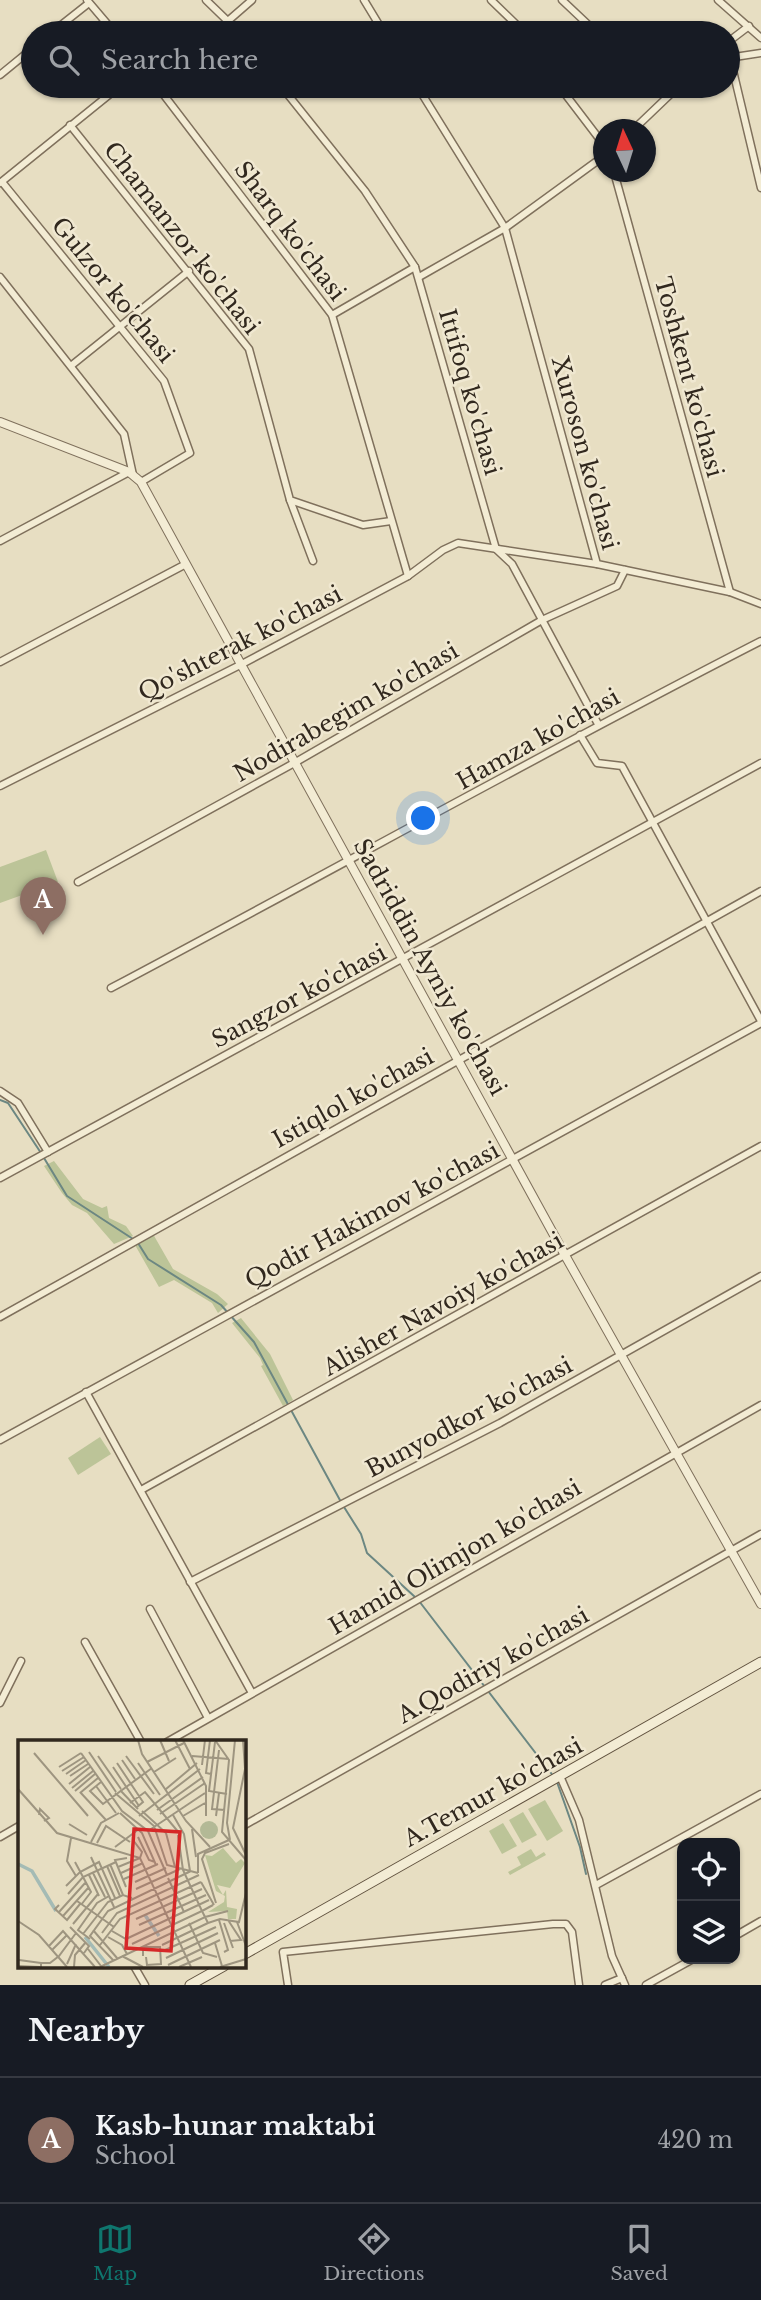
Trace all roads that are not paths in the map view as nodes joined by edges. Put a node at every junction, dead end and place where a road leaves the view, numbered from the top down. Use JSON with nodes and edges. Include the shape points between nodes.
{"nodes":[{"id":1,"x":206,"y":0,"type":"edge"},
{"id":2,"x":252,"y":0,"type":"edge"},
{"id":3,"x":364,"y":0,"type":"edge"},
{"id":4,"x":491,"y":0,"type":"edge"},
{"id":5,"x":562,"y":0,"type":"edge"},
{"id":6,"x":718,"y":0,"type":"edge"},
{"id":7,"x":88,"y":1,"type":"edge"},
{"id":8,"x":229,"y":20,"type":"joint"},
{"id":9,"x":65,"y":21,"type":"edge"},
{"id":10,"x":105,"y":21,"type":"edge"},
{"id":11,"x":377,"y":21,"type":"edge"},
{"id":12,"x":512,"y":21,"type":"edge"},
{"id":13,"x":584,"y":21,"type":"edge"},
{"id":14,"x":749,"y":26,"type":"junction"},
{"id":15,"x":740,"y":33,"type":"edge"},
{"id":16,"x":761,"y":38,"type":"edge"},
{"id":17,"x":761,"y":52,"type":"edge"},
{"id":18,"x":740,"y":56,"type":"edge"},
{"id":19,"x":21,"y":58,"type":"edge"},
{"id":20,"x":0,"y":75,"type":"edge"},
{"id":21,"x":105,"y":98,"type":"edge"},
{"id":22,"x":166,"y":98,"type":"edge"},
{"id":23,"x":291,"y":98,"type":"edge"},
{"id":24,"x":424,"y":98,"type":"edge"},
{"id":25,"x":568,"y":98,"type":"edge"},
{"id":26,"x":666,"y":98,"type":"edge"},
{"id":27,"x":739,"y":98,"type":"edge"},
{"id":28,"x":644,"y":119,"type":"edge"},
{"id":29,"x":70,"y":125,"type":"junction"},
{"id":30,"x":593,"y":131,"type":"edge"},
{"id":31,"x":593,"y":164,"type":"edge"},
{"id":32,"x":617,"y":182,"type":"edge"},
{"id":33,"x":1,"y":183,"type":"edge"},
{"id":34,"x":761,"y":188,"type":"edge"},
{"id":35,"x":505,"y":228,"type":"junction"},
{"id":36,"x":415,"y":267,"type":"junction"},
{"id":37,"x":189,"y":271,"type":"junction"},
{"id":38,"x":0,"y":277,"type":"edge"},
{"id":39,"x":419,"y":277,"type":"junction"},
{"id":40,"x":332,"y":315,"type":"junction"},
{"id":41,"x":119,"y":325,"type":"junction"},
{"id":42,"x":72,"y":365,"type":"junction"},
{"id":43,"x":0,"y":422,"type":"edge"},
{"id":44,"x":131,"y":473,"type":"junction"},
{"id":45,"x":141,"y":482,"type":"junction"},
{"id":46,"x":290,"y":500,"type":"junction"},
{"id":47,"x":391,"y":521,"type":"junction"},
{"id":48,"x":0,"y":541,"type":"edge"},
{"id":49,"x":496,"y":549,"type":"junction"},
{"id":50,"x":313,"y":561,"type":"dead end"},
{"id":51,"x":187,"y":564,"type":"junction"},
{"id":52,"x":597,"y":564,"type":"junction"},
{"id":53,"x":625,"y":569,"type":"junction"},
{"id":54,"x":408,"y":576,"type":"junction"},
{"id":55,"x":730,"y":592,"type":"junction"},
{"id":56,"x":761,"y":604,"type":"edge"},
{"id":57,"x":542,"y":620,"type":"junction"},
{"id":58,"x":761,"y":641,"type":"edge"},
{"id":59,"x":0,"y":662,"type":"edge"},
{"id":60,"x":242,"y":663,"type":"junction"},
{"id":61,"x":598,"y":724,"type":"junction"},
{"id":62,"x":580,"y":735,"type":"junction"},
{"id":63,"x":296,"y":762,"type":"junction"},
{"id":64,"x":761,"y":763,"type":"edge"},
{"id":65,"x":0,"y":786,"type":"edge"},
{"id":66,"x":653,"y":823,"type":"junction"},
{"id":67,"x":350,"y":861,"type":"junction"},
{"id":68,"x":78,"y":882,"type":"dead end"},
{"id":69,"x":761,"y":891,"type":"edge"},
{"id":70,"x":707,"y":920,"type":"junction"},
{"id":71,"x":404,"y":959,"type":"junction"},
{"id":72,"x":111,"y":988,"type":"dead end"},
{"id":73,"x":761,"y":1022,"type":"edge"},
{"id":74,"x":458,"y":1060,"type":"junction"},
{"id":75,"x":0,"y":1091,"type":"edge"},
{"id":76,"x":761,"y":1146,"type":"edge"},
{"id":77,"x":48,"y":1152,"type":"junction"},
{"id":78,"x":513,"y":1159,"type":"junction"},
{"id":79,"x":0,"y":1178,"type":"edge"},
{"id":80,"x":566,"y":1257,"type":"junction"},
{"id":81,"x":761,"y":1276,"type":"edge"},
{"id":82,"x":0,"y":1317,"type":"edge"},
{"id":83,"x":622,"y":1356,"type":"junction"},
{"id":84,"x":86,"y":1392,"type":"junction"},
{"id":85,"x":761,"y":1405,"type":"edge"},
{"id":86,"x":0,"y":1440,"type":"edge"},
{"id":87,"x":677,"y":1450,"type":"junction"},
{"id":88,"x":141,"y":1490,"type":"junction"},
{"id":89,"x":761,"y":1534,"type":"edge"},
{"id":90,"x":732,"y":1550,"type":"junction"},
{"id":91,"x":190,"y":1582,"type":"junction"},
{"id":92,"x":761,"y":1604,"type":"edge"},
{"id":93,"x":150,"y":1609,"type":"dead end"},
{"id":94,"x":85,"y":1642,"type":"dead end"},
{"id":95,"x":21,"y":1661,"type":"dead end"},
{"id":96,"x":761,"y":1662,"type":"edge"},
{"id":97,"x":252,"y":1693,"type":"junction"},
{"id":98,"x":0,"y":1703,"type":"edge"},
{"id":99,"x":208,"y":1718,"type":"junction"},
{"id":100,"x":140,"y":1740,"type":"edge"},
{"id":101,"x":170,"y":1740,"type":"edge"},
{"id":102,"x":560,"y":1776,"type":"junction"},
{"id":103,"x":761,"y":1794,"type":"edge"},
{"id":104,"x":245,"y":1825,"type":"edge"},
{"id":105,"x":18,"y":1827,"type":"edge"},
{"id":106,"x":0,"y":1837,"type":"edge"},
{"id":107,"x":596,"y":1885,"type":"junction"},
{"id":108,"x":761,"y":1922,"type":"edge"},
{"id":109,"x":740,"y":1933,"type":"edge"},
{"id":110,"x":245,"y":1954,"type":"edge"},
{"id":111,"x":684,"y":1964,"type":"edge"},
{"id":112,"x":135,"y":1968,"type":"edge"},
{"id":113,"x":220,"y":1968,"type":"edge"},
{"id":114,"x":624,"y":1982,"type":"edge"},
{"id":115,"x":145,"y":1985,"type":"edge"},
{"id":116,"x":190,"y":1985,"type":"edge"},
{"id":117,"x":288,"y":1985,"type":"edge"},
{"id":118,"x":579,"y":1985,"type":"edge"},
{"id":119,"x":605,"y":1985,"type":"edge"},
{"id":120,"x":646,"y":1985,"type":"edge"}],
"edges":[{"from":1,"to":8,"type":"street"},
{"from":2,"to":8,"type":"street"},
{"from":3,"to":11,"type":"street"},
{"from":4,"to":12,"type":"street"},
{"from":5,"to":13,"type":"street"},
{"from":6,"to":14,"type":"street"},
{"from":7,"to":9,"type":"street"},
{"from":7,"to":10,"type":"street"},
{"from":14,"to":15,"type":"street"},
{"from":14,"to":16,"type":"street"},
{"from":17,"to":18,"type":"street"},
{"from":19,"to":20,"type":"street"},
{"from":21,"to":29,"type":"street"},
{"from":22,"to":40,"type":"street","name":"Sharq ko'chasi"},
{"from":23,"to":36,"type":"street","name":"Ittifoq ko'chasi","via":[[365,191]]},
{"from":24,"to":35,"type":"street","name":"Xuroson ko'chasi"},
{"from":25,"to":30,"type":"street"},
{"from":26,"to":28,"type":"street"},
{"from":27,"to":34,"type":"street"},
{"from":29,"to":33,"type":"street"},
{"from":29,"to":37,"type":"street","name":"Chamanzor ko'chasi"},
{"from":31,"to":35,"type":"street"},
{"from":32,"to":55,"type":"street","name":"Toshkent ko'chasi"},
{"from":33,"to":41,"type":"street","name":"Gulzor ko'chasi"},
{"from":35,"to":39,"type":"street"},
{"from":35,"to":52,"type":"street","name":"Xuroson ko'chasi"},
{"from":36,"to":39,"type":"street","name":"Ittifoq ko'chasi"},
{"from":36,"to":40,"type":"street"},
{"from":37,"to":41,"type":"street"},
{"from":37,"to":46,"type":"street","name":"Chamanzor ko'chasi","via":[[248,349]]},
{"from":38,"to":42,"type":"street"},
{"from":39,"to":49,"type":"street","name":"Ittifoq ko'chasi"},
{"from":40,"to":47,"type":"street","name":"Sharq ko'chasi"},
{"from":41,"to":42,"type":"street"},
{"from":41,"to":45,"type":"street","name":"Gulzor ko'chasi","via":[[164,381],[190,453]]},
{"from":42,"to":44,"type":"street","via":[[124,434]]},
{"from":43,"to":44,"type":"street","name":"Sadriddin Ayniy ko'chasi"},
{"from":44,"to":45,"type":"street","name":"Sadriddin Ayniy ko'chasi"},
{"from":44,"to":48,"type":"street"},
{"from":45,"to":51,"type":"street","name":"Sadriddin Ayniy ko'chasi"},
{"from":46,"to":47,"type":"street","via":[[363,525]]},
{"from":46,"to":50,"type":"street","name":"Chamanzor ko'chasi"},
{"from":47,"to":54,"type":"street","name":"Sharq ko'chasi"},
{"from":49,"to":52,"type":"street","name":"Qo'shterak ko'chasi"},
{"from":49,"to":54,"type":"street","name":"Qo'shterak ko'chasi","via":[[458,543]]},
{"from":49,"to":57,"type":"street","name":"Ittifoq ko'chasi","via":[[512,564]]},
{"from":51,"to":59,"type":"street"},
{"from":51,"to":60,"type":"street","name":"Sadriddin Ayniy ko'chasi"},
{"from":52,"to":53,"type":"street","name":"Xuroson ko'chasi"},
{"from":53,"to":55,"type":"street","name":"Xuroson ko'chasi"},
{"from":53,"to":57,"type":"street","name":"Nodirabegim ko'chasi","via":[[617,586]]},
{"from":54,"to":60,"type":"street","name":"Qo'shterak ko'chasi"},
{"from":55,"to":56,"type":"street","name":"Xuroson ko'chasi"},
{"from":57,"to":61,"type":"street","name":"Ittifoq ko'chasi"},
{"from":57,"to":63,"type":"street","name":"Nodirabegim ko'chasi"},
{"from":58,"to":61,"type":"street","name":"Hamza ko'chasi"},
{"from":60,"to":63,"type":"street","name":"Sadriddin Ayniy ko'chasi"},
{"from":60,"to":65,"type":"street","name":"Qo'shterak ko'chasi"},
{"from":61,"to":62,"type":"street","name":"Hamza ko'chasi"},
{"from":62,"to":66,"type":"street","via":[[597,763],[622,766]]},
{"from":62,"to":67,"type":"street","name":"Hamza ko'chasi"},
{"from":63,"to":67,"type":"street","name":"Sadriddin Ayniy ko'chasi"},
{"from":63,"to":68,"type":"street","name":"Nodirabegim ko'chasi"},
{"from":64,"to":66,"type":"street","name":"Sangzor ko'chasi"},
{"from":66,"to":70,"type":"street"},
{"from":66,"to":71,"type":"street","name":"Sangzor ko'chasi"},
{"from":67,"to":71,"type":"street","name":"Sadriddin Ayniy ko'chasi"},
{"from":67,"to":72,"type":"street","name":"Hamza ko'chasi"},
{"from":69,"to":70,"type":"street","name":"Istiqlol ko'chasi"},
{"from":70,"to":73,"type":"street"},
{"from":70,"to":74,"type":"street","name":"Istiqlol ko'chasi"},
{"from":71,"to":74,"type":"street","name":"Sadriddin Ayniy ko'chasi"},
{"from":71,"to":77,"type":"street","name":"Sangzor ko'chasi"},
{"from":73,"to":78,"type":"street","name":"Qodir Hakimov ko'chasi"},
{"from":74,"to":78,"type":"street","name":"Sadriddin Ayniy ko'chasi"},
{"from":74,"to":82,"type":"street","name":"Istiqlol ko'chasi"},
{"from":75,"to":77,"type":"street","via":[[18,1103]]},
{"from":76,"to":80,"type":"street","name":"Alisher Navoiy ko'chasi"},
{"from":77,"to":79,"type":"street","name":"Sangzor ko'chasi"},
{"from":78,"to":80,"type":"street","name":"Sadriddin Ayniy ko'chasi"},
{"from":78,"to":84,"type":"street","name":"Qodir Hakimov ko'chasi"},
{"from":80,"to":83,"type":"street","name":"Sadriddin Ayniy ko'chasi"},
{"from":80,"to":88,"type":"street","name":"Alisher Navoiy ko'chasi"},
{"from":81,"to":83,"type":"street","name":"Bunyodkor ko'chasi"},
{"from":83,"to":87,"type":"street","name":"Sadriddin Ayniy ko'chasi"},
{"from":83,"to":91,"type":"street","name":"Bunyodkor ko'chasi"},
{"from":84,"to":86,"type":"street","name":"Qodir Hakimov ko'chasi"},
{"from":84,"to":88,"type":"street"},
{"from":85,"to":87,"type":"street","name":"Hamid Olimjon ko'chasi"},
{"from":87,"to":90,"type":"street","name":"Sadriddin Ayniy ko'chasi"},
{"from":87,"to":97,"type":"street","name":"Hamid Olimjon ko'chasi"},
{"from":88,"to":91,"type":"street"},
{"from":89,"to":90,"type":"street","name":"A.Qodiriy ko'chasi"},
{"from":90,"to":92,"type":"street","name":"Sadriddin Ayniy ko'chasi"},
{"from":90,"to":104,"type":"street","name":"A.Qodiriy ko'chasi"},
{"from":91,"to":97,"type":"street"},
{"from":93,"to":99,"type":"street"},
{"from":94,"to":100,"type":"street"},
{"from":95,"to":98,"type":"street"},
{"from":96,"to":102,"type":"main road","name":"A.Temur ko'chasi"},
{"from":97,"to":99,"type":"street","name":"Hamid Olimjon ko'chasi"},
{"from":99,"to":101,"type":"street","name":"Hamid Olimjon ko'chasi"},
{"from":102,"to":107,"type":"street","via":[[579,1820]]},
{"from":102,"to":110,"type":"main road","name":"A.Temur ko'chasi"},
{"from":103,"to":107,"type":"street"},
{"from":105,"to":106,"type":"street"},
{"from":107,"to":114,"type":"street","via":[[612,1956]]},
{"from":108,"to":109,"type":"street"},
{"from":111,"to":120,"type":"street"},
{"from":112,"to":115,"type":"street"},
{"from":113,"to":116,"type":"main road"},
{"from":114,"to":119,"type":"street"},
{"from":117,"to":118,"type":"street","via":[[283,1952],[552,1924],[566,1924],[572,1932]]}]}
